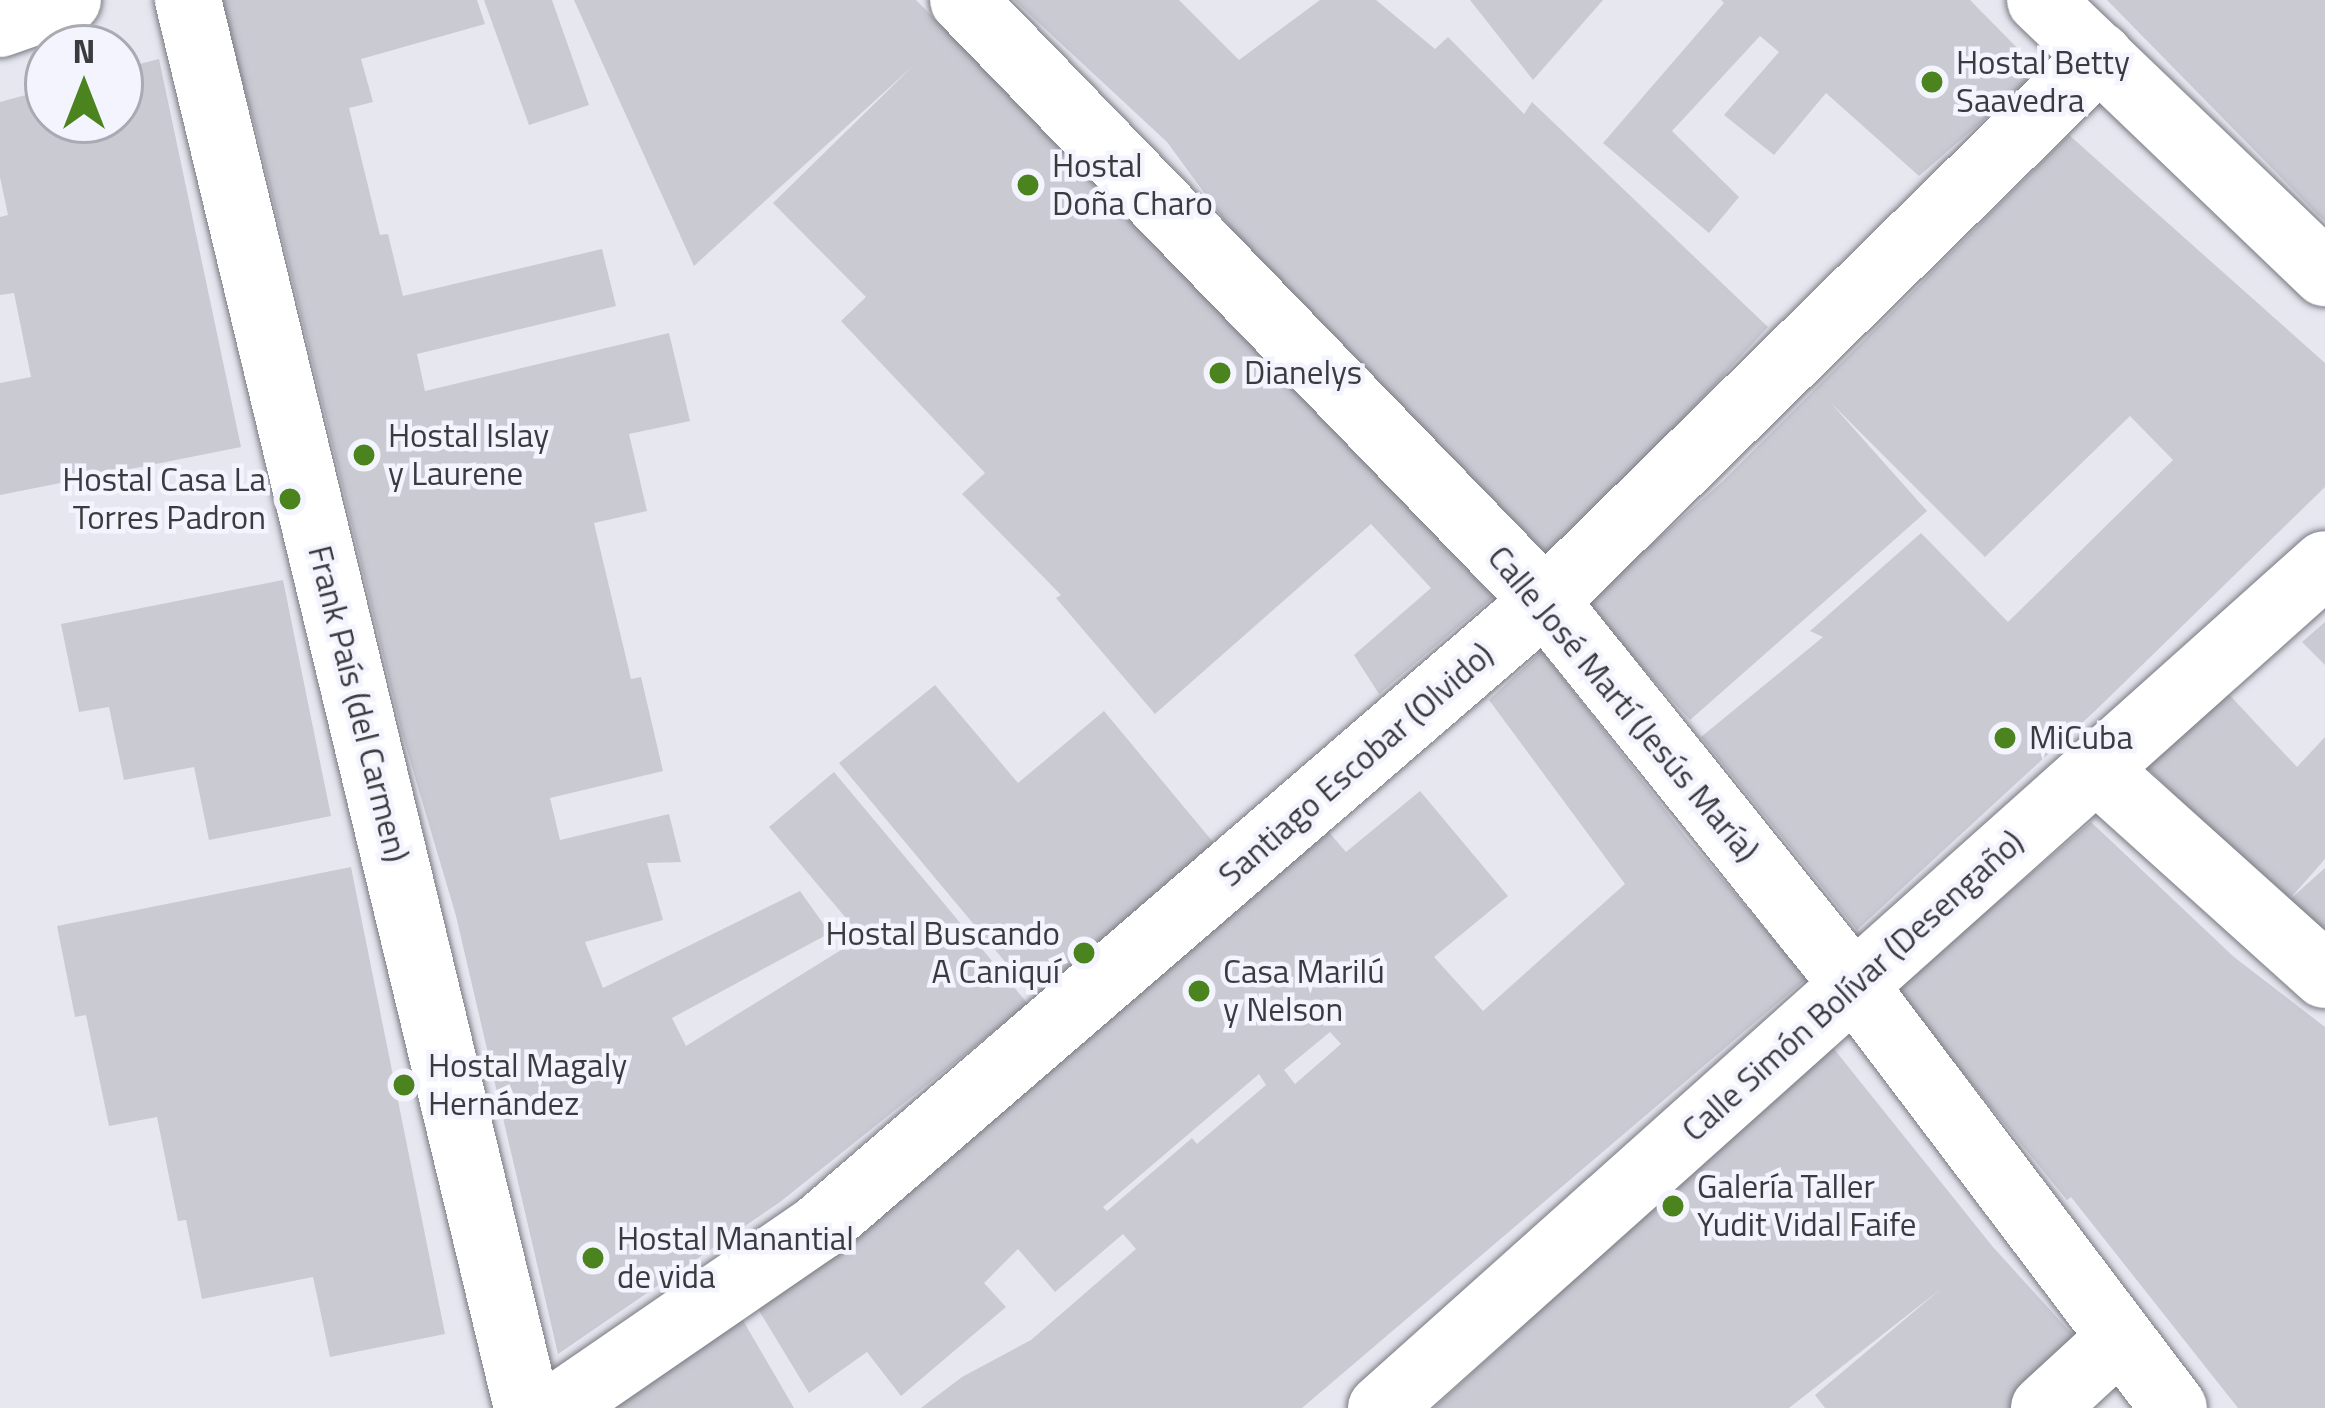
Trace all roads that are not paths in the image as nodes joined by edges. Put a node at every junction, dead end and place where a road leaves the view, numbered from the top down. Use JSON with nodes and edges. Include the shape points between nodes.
{"nodes":[{"id":1,"x":68,"y":0,"type":"edge"},
{"id":2,"x":188,"y":0,"type":"edge"},
{"id":3,"x":963,"y":0,"type":"edge"},
{"id":4,"x":2040,"y":0,"type":"edge"},
{"id":5,"x":0,"y":24,"type":"edge"},
{"id":6,"x":2100,"y":56,"type":"junction"},
{"id":7,"x":2325,"y":273,"type":"edge"},
{"id":8,"x":2325,"y":564,"type":"edge"},
{"id":9,"x":1545,"y":601,"type":"junction"},
{"id":10,"x":2096,"y":769,"type":"junction"},
{"id":11,"x":2325,"y":975,"type":"edge"},
{"id":12,"x":1854,"y":985,"type":"junction"},
{"id":13,"x":2118,"y":1340,"type":"junction"},
{"id":14,"x":527,"y":1408,"type":"edge"},
{"id":15,"x":556,"y":1408,"type":"edge"},
{"id":16,"x":1381,"y":1408,"type":"edge"},
{"id":17,"x":2044,"y":1408,"type":"edge"},
{"id":18,"x":2174,"y":1408,"type":"edge"}],
"edges":[{"from":1,"to":5,"type":"street"},
{"from":2,"to":14,"type":"street","name":"Frank País (del Carmen)"},
{"from":3,"to":9,"type":"street","name":"Calle José Martí (Jesús María)"},
{"from":4,"to":6,"type":"street"},
{"from":6,"to":7,"type":"street"},
{"from":6,"to":9,"type":"street","name":"Santiago Escobar (Olvido)"},
{"from":8,"to":10,"type":"street","name":"Calle Simón Bolívar (Desengaño)"},
{"from":9,"to":12,"type":"street","name":"Calle José Martí (Jesús María)"},
{"from":9,"to":15,"type":"street","name":"Santiago Escobar (Olvido)","via":[[818,1228]]},
{"from":10,"to":11,"type":"street"},
{"from":10,"to":12,"type":"street","name":"Calle Simón Bolívar (Desengaño)"},
{"from":12,"to":13,"type":"street","name":"Calle José Martí (Jesús María)"},
{"from":12,"to":16,"type":"street","name":"Calle Simón Bolívar (Desengaño)"},
{"from":13,"to":17,"type":"street"},
{"from":13,"to":18,"type":"street","name":"Calle José Martí (Jesús María)"}]}
